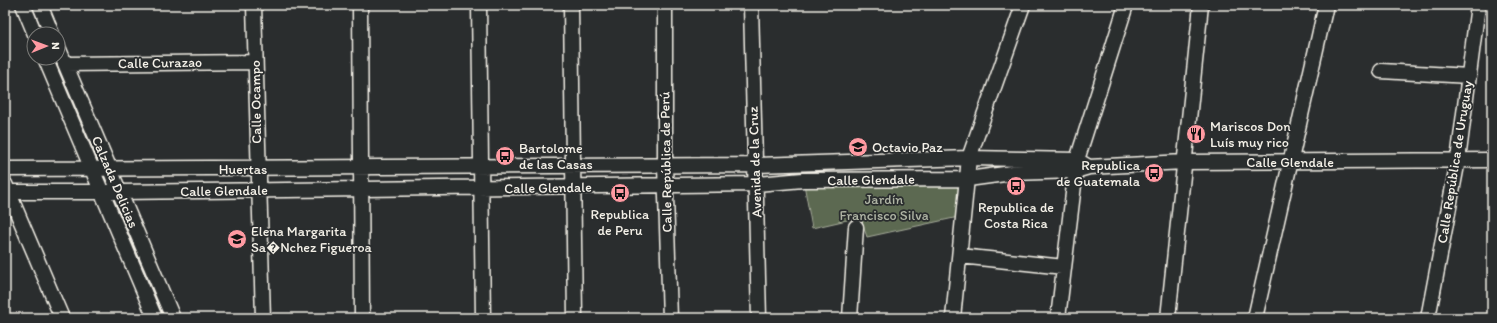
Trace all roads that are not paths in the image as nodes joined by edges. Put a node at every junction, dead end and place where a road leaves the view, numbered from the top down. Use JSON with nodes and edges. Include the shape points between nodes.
{"nodes":[{"id":1,"x":23,"y":5,"type":"edge"},
{"id":2,"x":40,"y":5,"type":"edge"},
{"id":3,"x":254,"y":5,"type":"edge"},
{"id":4,"x":360,"y":5,"type":"edge"},
{"id":5,"x":479,"y":5,"type":"edge"},
{"id":6,"x":570,"y":5,"type":"edge"},
{"id":7,"x":665,"y":5,"type":"edge"},
{"id":8,"x":751,"y":5,"type":"edge"},
{"id":9,"x":1023,"y":5,"type":"edge"},
{"id":10,"x":1126,"y":5,"type":"edge"},
{"id":11,"x":1201,"y":5,"type":"edge"},
{"id":12,"x":1326,"y":5,"type":"edge"},
{"id":13,"x":1478,"y":5,"type":"edge"},
{"id":14,"x":32,"y":26,"type":"edge"},
{"id":15,"x":49,"y":26,"type":"edge"},
{"id":16,"x":255,"y":62,"type":"junction"},
{"id":17,"x":66,"y":64,"type":"joint"},
{"id":18,"x":48,"y":66,"type":"edge"},
{"id":19,"x":1381,"y":71,"type":"dead end"},
{"id":20,"x":1469,"y":76,"type":"junction"},
{"id":21,"x":969,"y":158,"type":"junction"},
{"id":22,"x":1458,"y":160,"type":"junction"},
{"id":23,"x":1492,"y":160,"type":"edge"},
{"id":24,"x":1184,"y":162,"type":"junction"},
{"id":25,"x":1290,"y":162,"type":"junction"},
{"id":26,"x":755,"y":165,"type":"junction"},
{"id":27,"x":573,"y":166,"type":"junction"},
{"id":28,"x":665,"y":166,"type":"junction"},
{"id":29,"x":1080,"y":166,"type":"junction"},
{"id":30,"x":481,"y":167,"type":"junction"},
{"id":31,"x":362,"y":168,"type":"junction"},
{"id":32,"x":257,"y":169,"type":"junction"},
{"id":33,"x":5,"y":170,"type":"edge"},
{"id":34,"x":92,"y":170,"type":"junction"},
{"id":35,"x":110,"y":170,"type":"junction"},
{"id":36,"x":968,"y":179,"type":"junction"},
{"id":37,"x":756,"y":184,"type":"junction"},
{"id":38,"x":666,"y":186,"type":"junction"},
{"id":39,"x":573,"y":188,"type":"junction"},
{"id":40,"x":6,"y":189,"type":"edge"},
{"id":41,"x":481,"y":189,"type":"junction"},
{"id":42,"x":362,"y":190,"type":"junction"},
{"id":43,"x":258,"y":191,"type":"junction"},
{"id":44,"x":120,"y":192,"type":"junction"},
{"id":45,"x":101,"y":193,"type":"junction"},
{"id":46,"x":856,"y":228,"type":"dead end"},
{"id":47,"x":960,"y":256,"type":"junction"},
{"id":48,"x":1064,"y":267,"type":"junction"},
{"id":49,"x":62,"y":318,"type":"edge"},
{"id":50,"x":155,"y":318,"type":"edge"},
{"id":51,"x":173,"y":318,"type":"edge"},
{"id":52,"x":263,"y":318,"type":"edge"},
{"id":53,"x":362,"y":318,"type":"edge"},
{"id":54,"x":483,"y":318,"type":"edge"},
{"id":55,"x":575,"y":318,"type":"edge"},
{"id":56,"x":670,"y":318,"type":"edge"},
{"id":57,"x":759,"y":318,"type":"edge"},
{"id":58,"x":850,"y":318,"type":"edge"},
{"id":59,"x":953,"y":318,"type":"edge"},
{"id":60,"x":1058,"y":318,"type":"edge"},
{"id":61,"x":1168,"y":318,"type":"edge"},
{"id":62,"x":1255,"y":318,"type":"edge"},
{"id":63,"x":1428,"y":318,"type":"edge"}],
"edges":[{"from":1,"to":14,"type":"street"},
{"from":2,"to":15,"type":"street"},
{"from":3,"to":16,"type":"street","name":"Calle Ocampo"},
{"from":4,"to":31,"type":"street"},
{"from":5,"to":30,"type":"street"},
{"from":6,"to":27,"type":"street"},
{"from":7,"to":28,"type":"street","name":"Calle República de Perú"},
{"from":8,"to":26,"type":"street","name":"Avenida de la Cruz"},
{"from":9,"to":21,"type":"street"},
{"from":10,"to":29,"type":"street"},
{"from":11,"to":24,"type":"street"},
{"from":12,"to":25,"type":"street"},
{"from":13,"to":20,"type":"street","name":"Calle República de Uruguay"},
{"from":16,"to":17,"type":"street","name":"Calle Curazao"},
{"from":16,"to":32,"type":"street","name":"Calle Ocampo"},
{"from":17,"to":35,"type":"street","name":"Calzada Delicias"},
{"from":18,"to":34,"type":"street","name":"Calzada Delicias"},
{"from":19,"to":20,"type":"street"},
{"from":20,"to":22,"type":"street","name":"Calle República de Uruguay"},
{"from":21,"to":26,"type":"street","name":"Calle Glendale"},
{"from":21,"to":29,"type":"street","name":"Calle Glendale"},
{"from":21,"to":36,"type":"street"},
{"from":22,"to":23,"type":"street","name":"Calle Glendale"},
{"from":22,"to":25,"type":"street","name":"Calle Glendale"},
{"from":22,"to":63,"type":"street","name":"Calle República de Uruguay"},
{"from":24,"to":25,"type":"street","name":"Calle Glendale"},
{"from":24,"to":29,"type":"street","name":"Calle Glendale"},
{"from":24,"to":61,"type":"street"},
{"from":25,"to":62,"type":"street"},
{"from":26,"to":28,"type":"street","name":"Calle Glendale"},
{"from":26,"to":37,"type":"street","name":"Avenida de la Cruz"},
{"from":27,"to":28,"type":"street","name":"Calle Glendale"},
{"from":27,"to":30,"type":"street","name":"Calle Glendale"},
{"from":27,"to":39,"type":"street"},
{"from":28,"to":38,"type":"street","name":"Calle República de Perú"},
{"from":29,"to":36,"type":"street","name":"Calle Glendale"},
{"from":29,"to":48,"type":"street"},
{"from":30,"to":31,"type":"street","name":"Huertas"},
{"from":30,"to":41,"type":"street"},
{"from":31,"to":32,"type":"street","name":"Huertas"},
{"from":31,"to":42,"type":"street"},
{"from":32,"to":35,"type":"street","name":"Huertas"},
{"from":32,"to":43,"type":"street","name":"Calle Ocampo"},
{"from":33,"to":34,"type":"street","name":"Huertas"},
{"from":34,"to":35,"type":"street","name":"Huertas"},
{"from":34,"to":45,"type":"street","name":"Calzada Delicias"},
{"from":35,"to":44,"type":"street","name":"Calzada Delicias"},
{"from":36,"to":37,"type":"street","name":"Calle Glendale","via":[[804,180]]},
{"from":36,"to":47,"type":"street"},
{"from":37,"to":38,"type":"street","name":"Calle Glendale"},
{"from":37,"to":57,"type":"street","name":"Avenida de la Cruz"},
{"from":38,"to":39,"type":"street","name":"Calle Glendale"},
{"from":38,"to":56,"type":"street","name":"Calle República de Perú"},
{"from":39,"to":41,"type":"street","name":"Calle Glendale"},
{"from":39,"to":55,"type":"street"},
{"from":40,"to":45,"type":"street","name":"Calle Glendale"},
{"from":40,"to":49,"type":"street"},
{"from":41,"to":42,"type":"street","name":"Calle Glendale"},
{"from":41,"to":54,"type":"street"},
{"from":42,"to":43,"type":"street","name":"Calle Glendale"},
{"from":42,"to":53,"type":"street"},
{"from":43,"to":44,"type":"street","name":"Calle Glendale"},
{"from":43,"to":52,"type":"street","name":"Calle Ocampo"},
{"from":44,"to":45,"type":"street","name":"Calle Glendale"},
{"from":44,"to":51,"type":"street","name":"Calzada Delicias"},
{"from":45,"to":50,"type":"street","name":"Calzada Delicias"},
{"from":46,"to":58,"type":"street"},
{"from":47,"to":48,"type":"street"},
{"from":47,"to":59,"type":"street"},
{"from":48,"to":60,"type":"street"}]}
